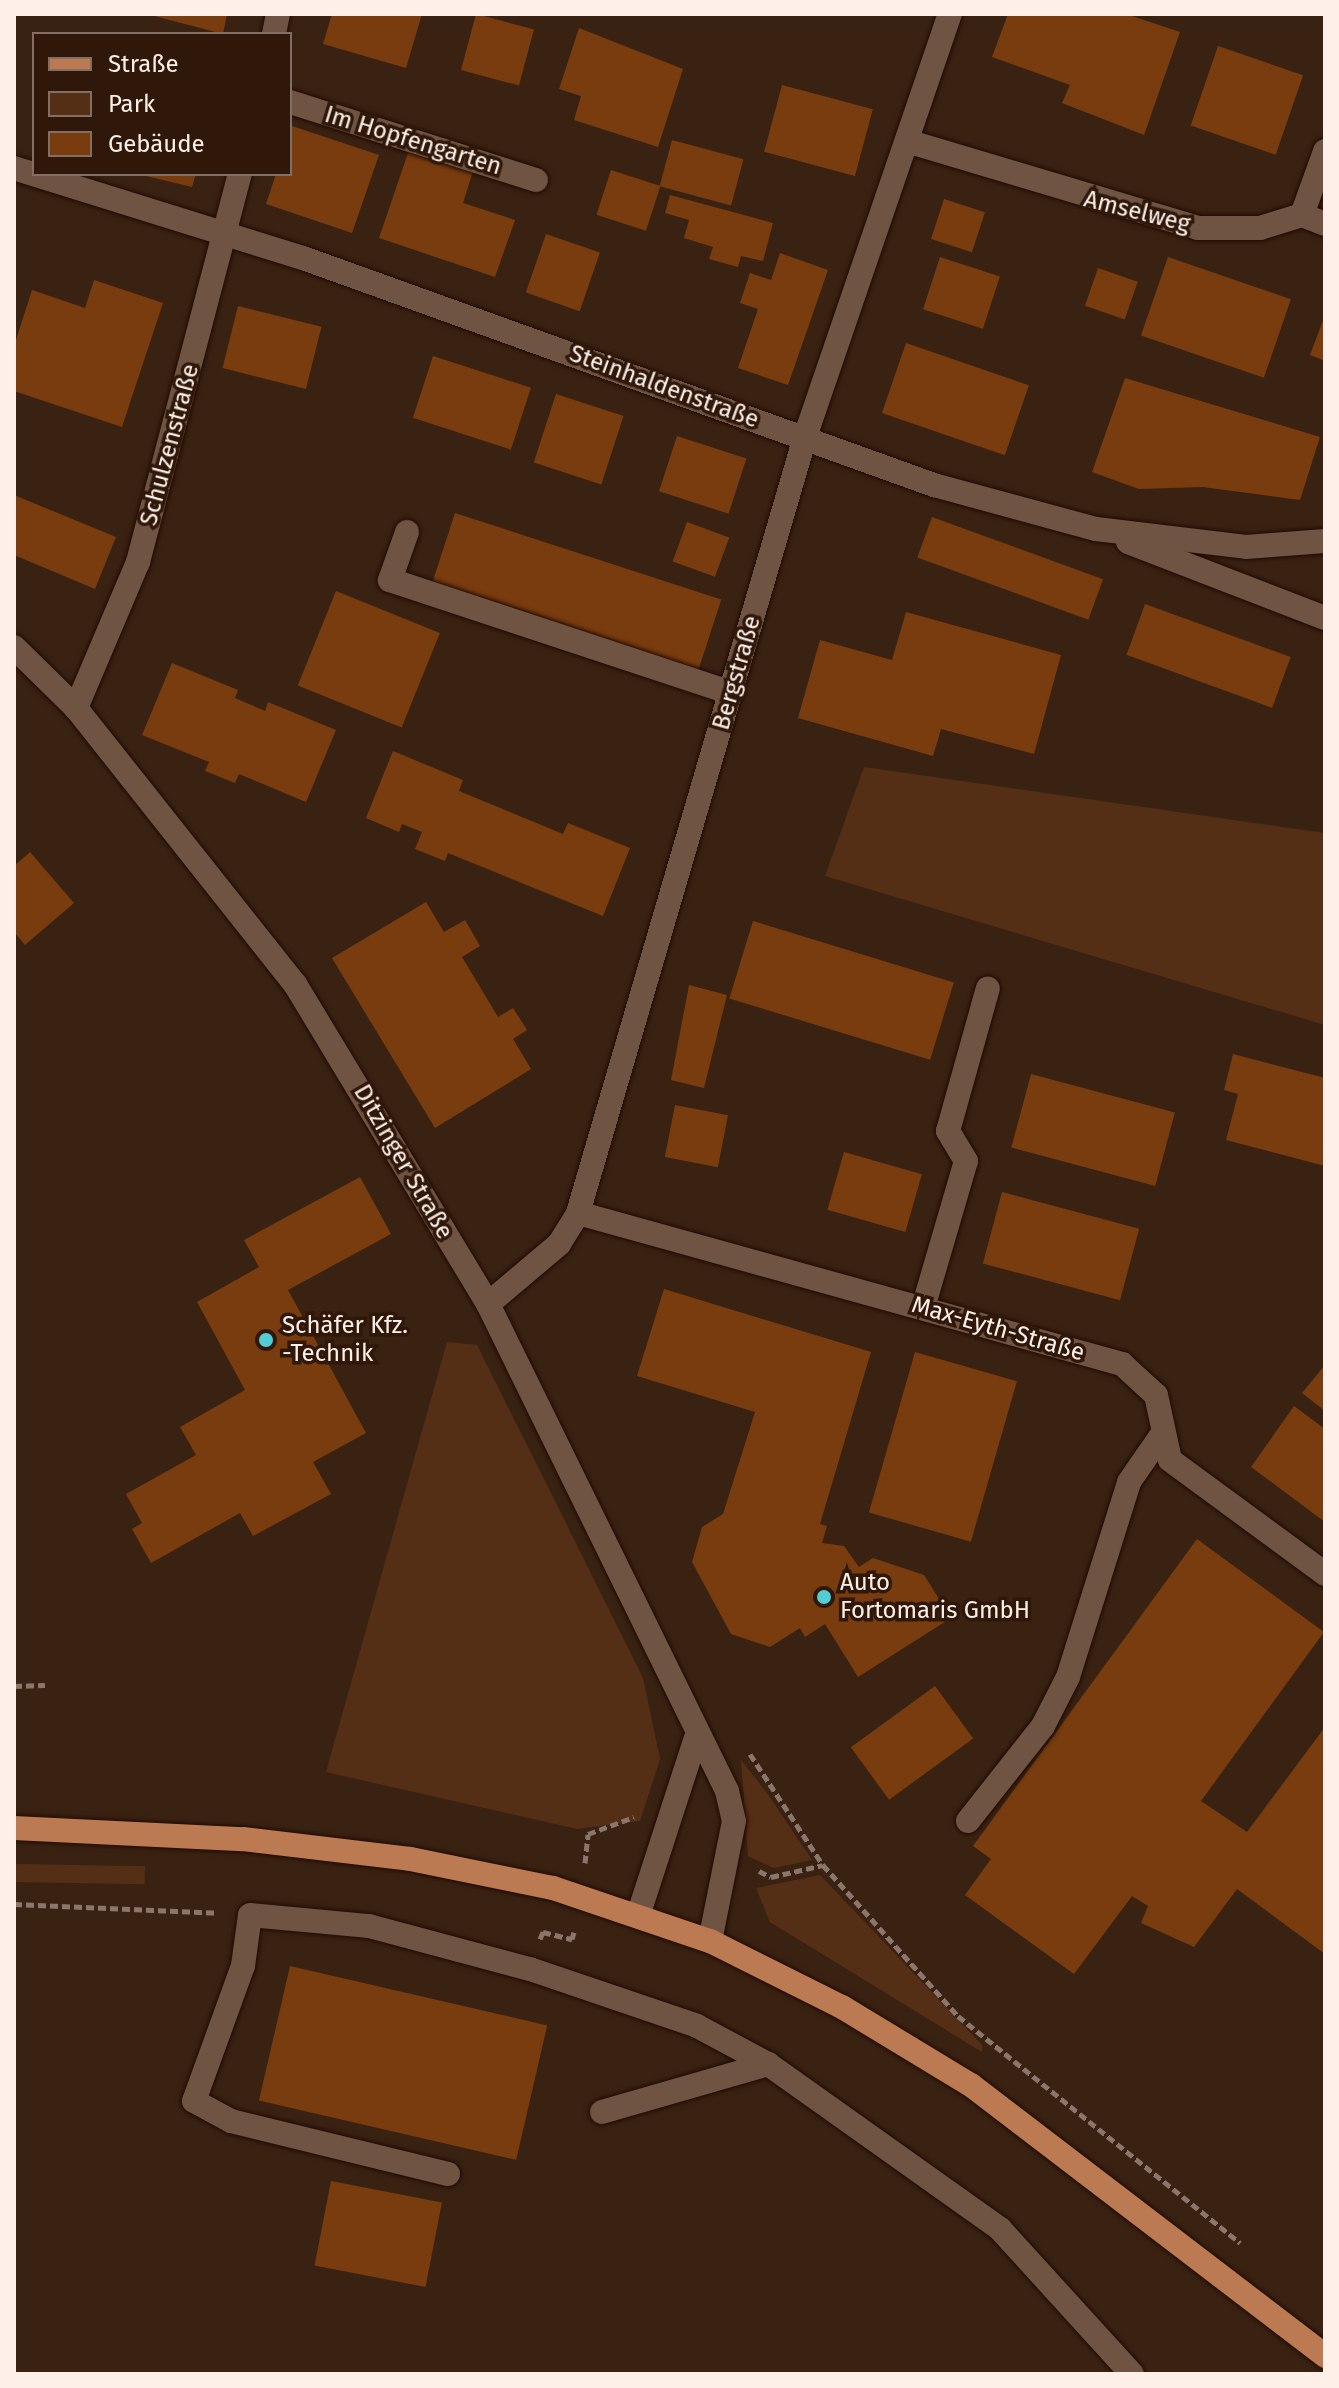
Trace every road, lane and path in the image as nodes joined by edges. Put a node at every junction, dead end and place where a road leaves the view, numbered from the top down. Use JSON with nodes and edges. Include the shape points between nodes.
{"nodes":[{"id":1,"x":950,"y":14,"type":"edge"},
{"id":2,"x":292,"y":103,"type":"edge"},
{"id":3,"x":910,"y":142,"type":"junction"},
{"id":4,"x":1325,"y":151,"type":"edge"},
{"id":5,"x":38,"y":176,"type":"edge"},
{"id":6,"x":239,"y":176,"type":"edge"},
{"id":7,"x":536,"y":180,"type":"dead end"},
{"id":8,"x":1314,"y":219,"type":"edge"},
{"id":9,"x":224,"y":237,"type":"junction"},
{"id":10,"x":805,"y":437,"type":"junction"},
{"id":11,"x":1096,"y":529,"type":"junction"},
{"id":12,"x":407,"y":532,"type":"dead end"},
{"id":13,"x":1325,"y":541,"type":"edge"},
{"id":14,"x":1325,"y":618,"type":"edge"},
{"id":15,"x":14,"y":647,"type":"edge"},
{"id":16,"x":731,"y":693,"type":"junction"},
{"id":17,"x":76,"y":708,"type":"junction"},
{"id":18,"x":988,"y":988,"type":"dead end"},
{"id":19,"x":578,"y":1213,"type":"junction"},
{"id":20,"x":488,"y":1304,"type":"junction"},
{"id":21,"x":923,"y":1308,"type":"junction"},
{"id":22,"x":1160,"y":1437,"type":"junction"},
{"id":23,"x":1325,"y":1574,"type":"edge"},
{"id":24,"x":45,"y":1685,"type":"dead end"},
{"id":25,"x":14,"y":1686,"type":"edge"},
{"id":26,"x":696,"y":1738,"type":"junction"},
{"id":27,"x":743,"y":1743,"type":"dead end"},
{"id":28,"x":968,"y":1821,"type":"dead end"},
{"id":29,"x":14,"y":1828,"type":"edge"},
{"id":30,"x":581,"y":1896,"type":"junction"},
{"id":31,"x":14,"y":1904,"type":"edge"},
{"id":32,"x":250,"y":1915,"type":"junction"},
{"id":33,"x":638,"y":1916,"type":"junction"},
{"id":34,"x":710,"y":1941,"type":"junction"},
{"id":35,"x":530,"y":1969,"type":"junction"},
{"id":36,"x":768,"y":2064,"type":"junction"},
{"id":37,"x":602,"y":2112,"type":"dead end"},
{"id":38,"x":448,"y":2174,"type":"dead end"},
{"id":39,"x":1247,"y":2248,"type":"dead end"},
{"id":40,"x":1325,"y":2356,"type":"edge"},
{"id":41,"x":1132,"y":2374,"type":"edge"}],
"edges":[{"from":1,"to":3,"type":"street","name":"Bergstraße"},
{"from":2,"to":7,"type":"street","name":"Im Hopfengarten"},
{"from":3,"to":8,"type":"street","name":"Amselweg","via":[[1198,228],[1260,228]]},
{"from":3,"to":10,"type":"street","name":"Bergstraße"},
{"from":4,"to":8,"type":"street","name":"Amselweg"},
{"from":5,"to":9,"type":"street","name":"Steinhaldenstraße"},
{"from":6,"to":9,"type":"street","name":"Schulzenstraße"},
{"from":9,"to":10,"type":"street","name":"Steinhaldenstraße"},
{"from":9,"to":17,"type":"street","name":"Schulzenstraße","via":[[138,562],[109,644]]},
{"from":10,"to":11,"type":"street","name":"Steinhaldenstraße","via":[[934,485]]},
{"from":10,"to":16,"type":"street","name":"Bergstraße"},
{"from":11,"to":13,"type":"street","name":"Steinhaldenstraße","via":[[1246,547]]},
{"from":11,"to":14,"type":"street"},
{"from":12,"to":16,"type":"street","via":[[390,580]]},
{"from":15,"to":17,"type":"street","name":"Ditzinger Straße"},
{"from":16,"to":19,"type":"street","name":"Bergstraße"},
{"from":17,"to":20,"type":"street","name":"Ditzinger Straße","via":[[295,984]]},
{"from":18,"to":21,"type":"street","via":[[948,1131],[966,1161]]},
{"from":19,"to":20,"type":"street","name":"Bergstraße","via":[[559,1244]]},
{"from":19,"to":21,"type":"street","name":"Max-Eyth-Straße"},
{"from":20,"to":26,"type":"street","name":"Ditzinger Straße","via":[[568,1480],[688,1703]]},
{"from":21,"to":22,"type":"street","name":"Max-Eyth-Straße","via":[[1122,1364],[1156,1395]]},
{"from":22,"to":23,"type":"street","name":"Max-Eyth-Straße","via":[[1170,1460]]},
{"from":22,"to":28,"type":"street","via":[[1129,1482],[1068,1677],[1043,1726]]},
{"from":24,"to":25,"type":"path"},
{"from":26,"to":33,"type":"street"},
{"from":26,"to":34,"type":"street","name":"Ditzinger Straße","via":[[727,1791],[734,1821]]},
{"from":27,"to":39,"type":"path","via":[[823,1865],[958,2016]]},
{"from":29,"to":30,"type":"main road","via":[[243,1839],[410,1859]]},
{"from":30,"to":33,"type":"main road"},
{"from":30,"to":35,"type":"path","via":[[572,1939],[543,1932]]},
{"from":31,"to":32,"type":"path"},
{"from":32,"to":35,"type":"street","via":[[369,1926]]},
{"from":32,"to":38,"type":"street","via":[[243,1966],[194,2101],[231,2121]]},
{"from":33,"to":34,"type":"main road"},
{"from":34,"to":40,"type":"main road","via":[[842,2007],[971,2085]]},
{"from":35,"to":36,"type":"street","via":[[697,2026]]},
{"from":36,"to":37,"type":"street"},
{"from":36,"to":41,"type":"street","via":[[1000,2229]]}]}
